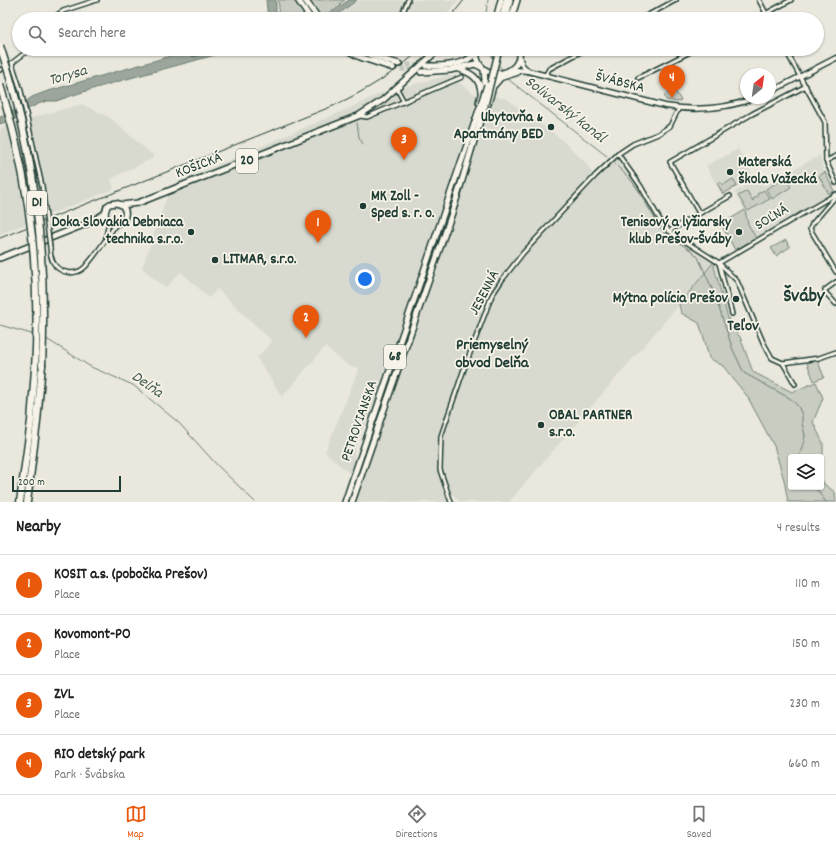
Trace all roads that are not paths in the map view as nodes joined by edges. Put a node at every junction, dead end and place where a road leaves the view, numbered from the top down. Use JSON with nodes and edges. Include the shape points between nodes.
{"nodes":[{"id":1,"x":97,"y":0,"type":"edge"},
{"id":2,"x":298,"y":0,"type":"edge"},
{"id":3,"x":305,"y":0,"type":"edge"},
{"id":4,"x":408,"y":0,"type":"edge"},
{"id":5,"x":501,"y":0,"type":"edge"},
{"id":6,"x":509,"y":0,"type":"edge"},
{"id":7,"x":517,"y":0,"type":"edge"},
{"id":8,"x":676,"y":0,"type":"edge"},
{"id":9,"x":759,"y":0,"type":"edge"},
{"id":10,"x":791,"y":0,"type":"edge"},
{"id":11,"x":62,"y":12,"type":"edge"},
{"id":12,"x":306,"y":12,"type":"edge"},
{"id":13,"x":314,"y":12,"type":"edge"},
{"id":14,"x":403,"y":12,"type":"edge"},
{"id":15,"x":498,"y":12,"type":"edge"},
{"id":16,"x":505,"y":12,"type":"edge"},
{"id":17,"x":509,"y":12,"type":"edge"},
{"id":18,"x":512,"y":12,"type":"edge"},
{"id":19,"x":654,"y":12,"type":"edge"},
{"id":20,"x":765,"y":12,"type":"edge"},
{"id":21,"x":770,"y":12,"type":"edge"},
{"id":22,"x":0,"y":46,"type":"edge"},
{"id":23,"x":21,"y":56,"type":"edge"},
{"id":24,"x":358,"y":56,"type":"edge"},
{"id":25,"x":373,"y":56,"type":"edge"},
{"id":26,"x":431,"y":56,"type":"edge"},
{"id":27,"x":472,"y":56,"type":"edge"},
{"id":28,"x":477,"y":56,"type":"edge"},
{"id":29,"x":494,"y":56,"type":"edge"},
{"id":30,"x":497,"y":56,"type":"edge"},
{"id":31,"x":519,"y":56,"type":"joint"},
{"id":32,"x":573,"y":56,"type":"edge"},
{"id":33,"x":682,"y":56,"type":"edge"},
{"id":34,"x":789,"y":56,"type":"edge"},
{"id":35,"x":836,"y":58,"type":"edge"},
{"id":36,"x":12,"y":63,"type":"junction"},
{"id":37,"x":399,"y":64,"type":"tunnel mouth"},
{"id":38,"x":426,"y":66,"type":"tunnel mouth"},
{"id":39,"x":393,"y":68,"type":"tunnel mouth"},
{"id":40,"x":483,"y":68,"type":"junction"},
{"id":41,"x":459,"y":69,"type":"junction"},
{"id":42,"x":0,"y":70,"type":"edge"},
{"id":43,"x":528,"y":71,"type":"junction"},
{"id":44,"x":421,"y":72,"type":"tunnel mouth"},
{"id":45,"x":509,"y":72,"type":"junction"},
{"id":46,"x":501,"y":74,"type":"junction"},
{"id":47,"x":545,"y":76,"type":"junction"},
{"id":48,"x":801,"y":76,"type":"junction"},
{"id":49,"x":462,"y":77,"type":"dead end"},
{"id":50,"x":638,"y":78,"type":"dead end"},
{"id":51,"x":0,"y":85,"type":"edge"},
{"id":52,"x":806,"y":86,"type":"junction"},
{"id":53,"x":396,"y":87,"type":"junction"},
{"id":54,"x":776,"y":89,"type":"edge"},
{"id":55,"x":492,"y":91,"type":"junction"},
{"id":56,"x":404,"y":102,"type":"junction"},
{"id":57,"x":482,"y":103,"type":"junction"},
{"id":58,"x":740,"y":103,"type":"edge"},
{"id":59,"x":679,"y":108,"type":"junction"},
{"id":60,"x":358,"y":116,"type":"junction"},
{"id":61,"x":618,"y":154,"type":"junction"},
{"id":62,"x":836,"y":156,"type":"edge"},
{"id":63,"x":826,"y":161,"type":"junction"},
{"id":64,"x":836,"y":183,"type":"edge"},
{"id":65,"x":836,"y":195,"type":"edge"},
{"id":66,"x":730,"y":196,"type":"dead end"},
{"id":67,"x":824,"y":201,"type":"junction"},
{"id":68,"x":138,"y":203,"type":"junction"},
{"id":69,"x":122,"y":205,"type":"junction"},
{"id":70,"x":827,"y":207,"type":"junction"},
{"id":71,"x":105,"y":212,"type":"junction"},
{"id":72,"x":126,"y":213,"type":"junction"},
{"id":73,"x":452,"y":213,"type":"junction"},
{"id":74,"x":699,"y":213,"type":"junction"},
{"id":75,"x":108,"y":221,"type":"junction"},
{"id":76,"x":91,"y":222,"type":"junction"},
{"id":77,"x":116,"y":224,"type":"junction"},
{"id":78,"x":669,"y":231,"type":"junction"},
{"id":79,"x":105,"y":239,"type":"junction"},
{"id":80,"x":0,"y":258,"type":"edge"},
{"id":81,"x":719,"y":263,"type":"junction"},
{"id":82,"x":836,"y":272,"type":"edge"},
{"id":83,"x":836,"y":282,"type":"edge"},
{"id":84,"x":836,"y":304,"type":"edge"},
{"id":85,"x":732,"y":314,"type":"dead end"},
{"id":86,"x":836,"y":352,"type":"edge"},
{"id":87,"x":783,"y":363,"type":"junction"},
{"id":88,"x":795,"y":384,"type":"dead end"},
{"id":89,"x":20,"y":502,"type":"edge"},
{"id":90,"x":27,"y":502,"type":"edge"},
{"id":91,"x":345,"y":502,"type":"edge"},
{"id":92,"x":352,"y":502,"type":"edge"},
{"id":93,"x":451,"y":502,"type":"edge"}],
"edges":[{"from":1,"to":11,"type":"street"},
{"from":2,"to":12,"type":"main road"},
{"from":3,"to":13,"type":"main road"},
{"from":4,"to":14,"type":"street"},
{"from":5,"to":15,"type":"main road"},
{"from":6,"to":16,"type":"main road"},
{"from":6,"to":17,"type":"main road"},
{"from":7,"to":18,"type":"main road"},
{"from":8,"to":19,"type":"street"},
{"from":9,"to":20,"type":"street"},
{"from":10,"to":21,"type":"street"},
{"from":22,"to":90,"type":"highway","number":"D1","bridge":true,"via":[[21,119],[30,164],[44,289],[42,365]]},
{"from":23,"to":36,"type":"street"},
{"from":24,"to":39,"type":"main road"},
{"from":25,"to":37,"type":"main road"},
{"from":26,"to":53,"type":"main road","name":"KOŠICKÁ","number":"20"},
{"from":27,"to":38,"type":"main road","via":[[470,59],[448,65]]},
{"from":28,"to":40,"type":"main road"},
{"from":29,"to":57,"type":"main road","bridge":true},
{"from":30,"to":57,"type":"main road","bridge":true},
{"from":31,"to":43,"type":"street"},
{"from":31,"to":45,"type":"main road"},
{"from":32,"to":47,"type":"street","via":[[549,69]]},
{"from":33,"to":50,"type":"street"},
{"from":34,"to":48,"type":"street"},
{"from":35,"to":48,"type":"street"},
{"from":36,"to":42,"type":"street"},
{"from":36,"to":79,"type":"street","bridge":true,"via":[[21,91],[42,186],[51,257],[55,265],[62,271],[71,273],[79,270]]},
{"from":40,"to":41,"type":"main road","via":[[475,64]]},
{"from":40,"to":46,"type":"main road"},
{"from":40,"to":57,"type":"main road","via":[[485,80]]},
{"from":41,"to":44,"type":"main road"},
{"from":41,"to":57,"type":"main road","via":[[469,72],[478,80]]},
{"from":43,"to":45,"type":"street","name":"ŠVÁBSKA"},
{"from":43,"to":47,"type":"street","name":"ŠVÁBSKA"},
{"from":43,"to":55,"type":"street","via":[[501,78]]},
{"from":45,"to":46,"type":"main road"},
{"from":46,"to":55,"type":"main road","number":"68","via":[[495,79]]},
{"from":47,"to":59,"type":"street","name":"ŠVÁBSKA"},
{"from":48,"to":52,"type":"street"},
{"from":48,"to":54,"type":"street"},
{"from":49,"to":56,"type":"street","name":"KOŠICKÁ"},
{"from":51,"to":89,"type":"highway","number":"D1","bridge":true,"via":[[17,145],[29,211],[36,292],[35,369]]},
{"from":52,"to":63,"type":"street","via":[[825,122]]},
{"from":52,"to":74,"type":"street","via":[[670,162]]},
{"from":53,"to":56,"type":"street"},
{"from":53,"to":60,"type":"main road","name":"KOŠICKÁ","number":"20","via":[[381,101]]},
{"from":55,"to":73,"type":"main road","number":"68"},
{"from":56,"to":60,"type":"street","name":"KOŠICKÁ","via":[[366,117]]},
{"from":57,"to":73,"type":"main road"},
{"from":57,"to":91,"type":"main road","name":"PETROVIANSKA","number":"68"},
{"from":58,"to":59,"type":"street","name":"ŠVÁBSKA","via":[[713,108]]},
{"from":59,"to":61,"type":"street","name":"JESENNÁ","via":[[670,126]]},
{"from":60,"to":68,"type":"main road","name":"KOŠICKÁ","number":"20"},
{"from":61,"to":78,"type":"street"},
{"from":61,"to":93,"type":"street","name":"JESENNÁ","via":[[581,189],[523,253],[502,280],[488,304],[441,436],[440,470]]},
{"from":62,"to":63,"type":"street"},
{"from":63,"to":64,"type":"street"},
{"from":65,"to":67,"type":"street","name":"SOĽNÁ"},
{"from":65,"to":70,"type":"street"},
{"from":66,"to":74,"type":"street"},
{"from":67,"to":70,"type":"street"},
{"from":67,"to":81,"type":"street","name":"SOĽNÁ"},
{"from":68,"to":69,"type":"main road","name":"KOŠICKÁ","number":"20"},
{"from":68,"to":72,"type":"main road","name":"KOŠICKÁ","number":"20"},
{"from":69,"to":71,"type":"main road","name":"KOŠICKÁ","number":"20","via":[[113,203],[107,206]]},
{"from":69,"to":72,"type":"main road"},
{"from":70,"to":82,"type":"street","via":[[810,229]]},
{"from":71,"to":75,"type":"main road"},
{"from":71,"to":76,"type":"main road","name":"KOŠICKÁ","number":"20"},
{"from":72,"to":77,"type":"main road","name":"KOŠICKÁ","number":"20","via":[[122,221]]},
{"from":73,"to":92,"type":"main road","name":"PETROVIANSKA","number":"68"},
{"from":74,"to":78,"type":"street"},
{"from":75,"to":76,"type":"main road","name":"KOŠICKÁ","number":"20"},
{"from":75,"to":77,"type":"main road","name":"KOŠICKÁ","number":"20"},
{"from":75,"to":79,"type":"street","via":[[109,229]]},
{"from":76,"to":80,"type":"main road","name":"KOŠICKÁ","number":"20"},
{"from":77,"to":79,"type":"street"},
{"from":78,"to":81,"type":"street"},
{"from":81,"to":85,"type":"street"},
{"from":81,"to":87,"type":"street","via":[[737,280],[772,358]]},
{"from":83,"to":84,"type":"street","via":[[825,290]]},
{"from":86,"to":87,"type":"street","via":[[819,358]]},
{"from":87,"to":88,"type":"street"}]}
